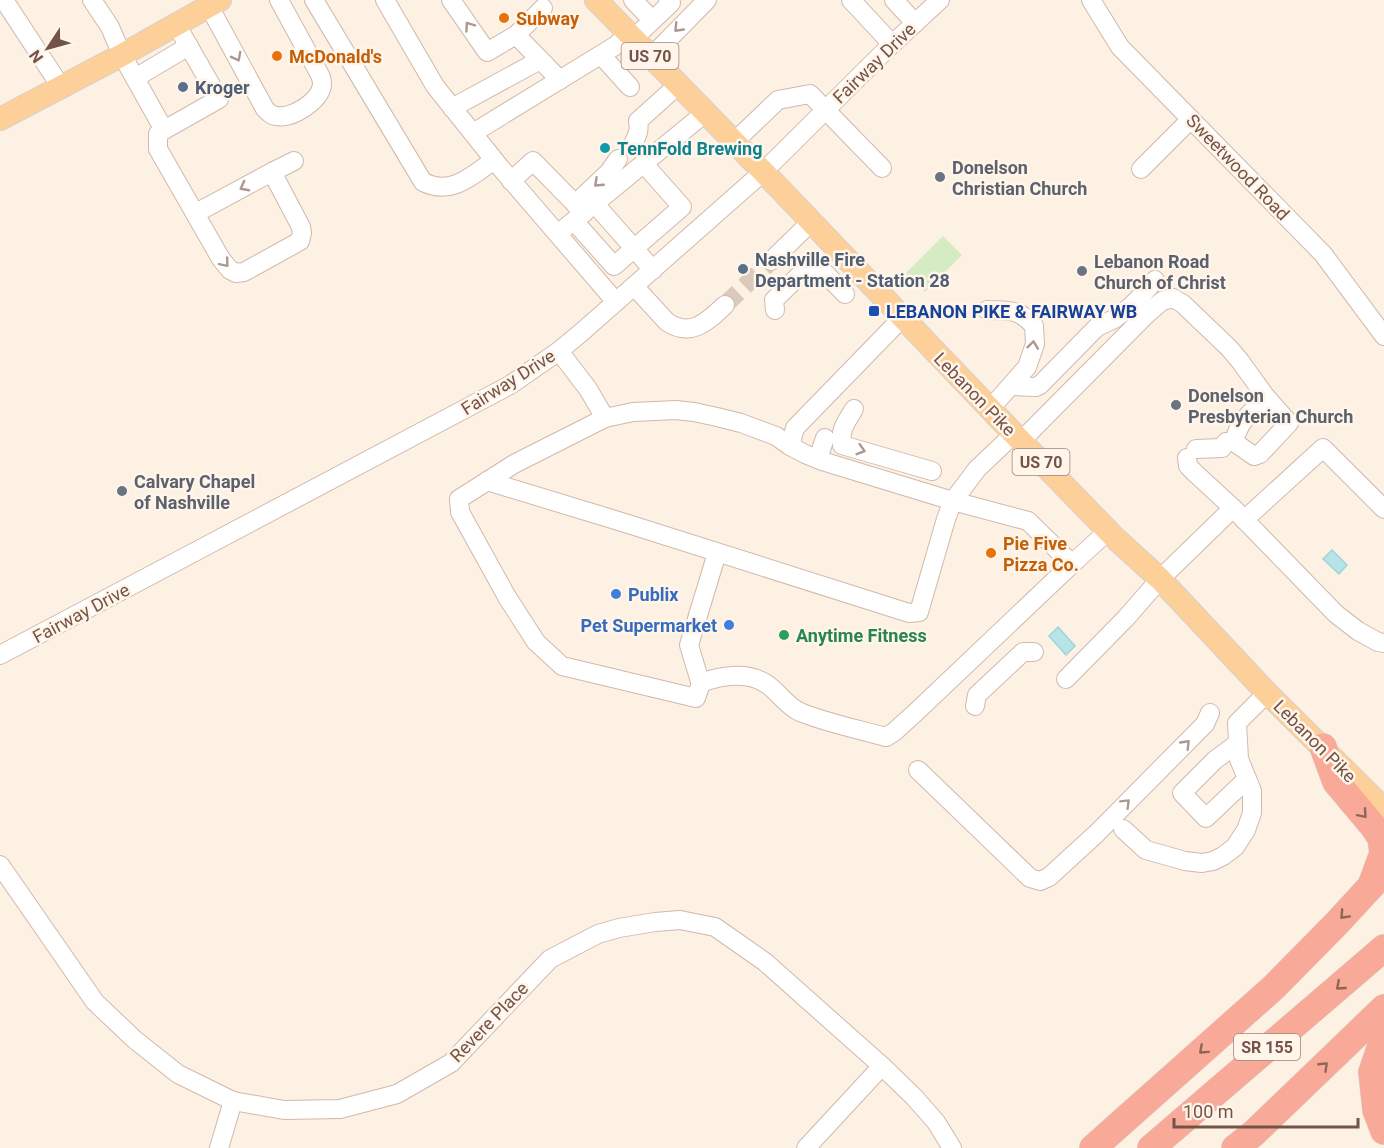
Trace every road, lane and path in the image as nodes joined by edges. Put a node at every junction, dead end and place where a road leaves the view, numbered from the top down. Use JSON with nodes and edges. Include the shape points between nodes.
{"nodes":[{"id":1,"x":4,"y":0,"type":"edge"},
{"id":2,"x":92,"y":0,"type":"edge"},
{"id":3,"x":279,"y":0,"type":"edge"},
{"id":4,"x":314,"y":0,"type":"edge"},
{"id":5,"x":385,"y":0,"type":"edge"},
{"id":6,"x":451,"y":0,"type":"edge"},
{"id":7,"x":633,"y":0,"type":"edge"},
{"id":8,"x":707,"y":0,"type":"edge"},
{"id":9,"x":851,"y":0,"type":"edge"},
{"id":10,"x":894,"y":0,"type":"edge"},
{"id":11,"x":940,"y":0,"type":"edge"},
{"id":12,"x":1090,"y":0,"type":"edge"},
{"id":13,"x":671,"y":1,"type":"edge"},
{"id":14,"x":601,"y":2,"type":"edge"},
{"id":15,"x":215,"y":3,"type":"edge"},
{"id":16,"x":544,"y":3,"type":"edge"},
{"id":17,"x":652,"y":20,"type":"junction"},
{"id":18,"x":915,"y":23,"type":"junction"},
{"id":19,"x":176,"y":24,"type":"junction"},
{"id":20,"x":516,"y":35,"type":"junction"},
{"id":21,"x":630,"y":36,"type":"junction"},
{"id":22,"x":892,"y":44,"type":"junction"},
{"id":23,"x":189,"y":46,"type":"junction"},
{"id":24,"x":122,"y":55,"type":"junction"},
{"id":25,"x":601,"y":55,"type":"junction"},
{"id":26,"x":651,"y":57,"type":"junction"},
{"id":27,"x":540,"y":60,"type":"junction"},
{"id":28,"x":135,"y":78,"type":"junction"},
{"id":29,"x":560,"y":80,"type":"junction"},
{"id":30,"x":678,"y":85,"type":"junction"},
{"id":31,"x":61,"y":87,"type":"junction"},
{"id":32,"x":630,"y":87,"type":"dead end"},
{"id":33,"x":452,"y":108,"type":"junction"},
{"id":34,"x":825,"y":110,"type":"junction"},
{"id":35,"x":705,"y":113,"type":"junction"},
{"id":36,"x":0,"y":119,"type":"edge"},
{"id":37,"x":1191,"y":119,"type":"junction"},
{"id":38,"x":164,"y":130,"type":"junction"},
{"id":39,"x":473,"y":133,"type":"junction"},
{"id":40,"x":734,"y":142,"type":"junction"},
{"id":41,"x":633,"y":144,"type":"dead end"},
{"id":42,"x":618,"y":159,"type":"dead end"},
{"id":43,"x":494,"y":160,"type":"junction"},
{"id":44,"x":294,"y":161,"type":"dead end"},
{"id":45,"x":644,"y":164,"type":"junction"},
{"id":46,"x":882,"y":168,"type":"dead end"},
{"id":47,"x":1141,"y":170,"type":"dead end"},
{"id":48,"x":272,"y":172,"type":"junction"},
{"id":49,"x":763,"y":172,"type":"junction"},
{"id":50,"x":510,"y":180,"type":"junction"},
{"id":51,"x":582,"y":211,"type":"junction"},
{"id":52,"x":196,"y":213,"type":"junction"},
{"id":53,"x":811,"y":222,"type":"junction"},
{"id":54,"x":558,"y":235,"type":"junction"},
{"id":55,"x":634,"y":249,"type":"junction"},
{"id":56,"x":771,"y":261,"type":"tunnel mouth"},
{"id":57,"x":653,"y":270,"type":"junction"},
{"id":58,"x":1155,"y":280,"type":"dead end"},
{"id":59,"x":634,"y":286,"type":"junction"},
{"id":60,"x":845,"y":294,"type":"dead end"},
{"id":61,"x":616,"y":303,"type":"junction"},
{"id":62,"x":724,"y":305,"type":"tunnel mouth"},
{"id":63,"x":775,"y":310,"type":"dead end"},
{"id":64,"x":987,"y":310,"type":"dead end"},
{"id":65,"x":902,"y":318,"type":"junction"},
{"id":66,"x":1384,"y":336,"type":"edge"},
{"id":67,"x":559,"y":351,"type":"junction"},
{"id":68,"x":1012,"y":386,"type":"junction"},
{"id":69,"x":1266,"y":397,"type":"junction"},
{"id":70,"x":854,"y":409,"type":"dead end"},
{"id":71,"x":990,"y":409,"type":"junction"},
{"id":72,"x":605,"y":418,"type":"junction"},
{"id":73,"x":1017,"y":437,"type":"junction"},
{"id":74,"x":825,"y":438,"type":"dead end"},
{"id":75,"x":1228,"y":445,"type":"junction"},
{"id":76,"x":790,"y":446,"type":"junction"},
{"id":77,"x":818,"y":459,"type":"junction"},
{"id":78,"x":932,"y":471,"type":"dead end"},
{"id":79,"x":487,"y":481,"type":"junction"},
{"id":80,"x":953,"y":501,"type":"junction"},
{"id":81,"x":1384,"y":509,"type":"edge"},
{"id":82,"x":1239,"y":514,"type":"junction"},
{"id":83,"x":1109,"y":530,"type":"junction"},
{"id":84,"x":717,"y":553,"type":"junction"},
{"id":85,"x":1072,"y":564,"type":"junction"},
{"id":86,"x":1160,"y":579,"type":"junction"},
{"id":87,"x":1384,"y":643,"type":"edge"},
{"id":88,"x":1034,"y":652,"type":"dead end"},
{"id":89,"x":0,"y":656,"type":"edge"},
{"id":90,"x":1066,"y":679,"type":"dead end"},
{"id":91,"x":700,"y":685,"type":"junction"},
{"id":92,"x":1267,"y":693,"type":"junction"},
{"id":93,"x":975,"y":706,"type":"dead end"},
{"id":94,"x":1210,"y":713,"type":"dead end"},
{"id":95,"x":1238,"y":743,"type":"junction"},
{"id":96,"x":1323,"y":747,"type":"junction"},
{"id":97,"x":918,"y":770,"type":"dead end"},
{"id":98,"x":1247,"y":779,"type":"junction"},
{"id":99,"x":1384,"y":809,"type":"edge"},
{"id":100,"x":1123,"y":829,"type":"dead end"},
{"id":101,"x":0,"y":865,"type":"edge"},
{"id":102,"x":1378,"y":879,"type":"edge"},
{"id":103,"x":1384,"y":948,"type":"edge"},
{"id":104,"x":1384,"y":1008,"type":"edge"},
{"id":105,"x":1384,"y":1037,"type":"edge"},
{"id":106,"x":882,"y":1066,"type":"junction"},
{"id":107,"x":233,"y":1101,"type":"junction"},
{"id":108,"x":1384,"y":1131,"type":"edge"},
{"id":109,"x":219,"y":1148,"type":"edge"},
{"id":110,"x":806,"y":1148,"type":"edge"},
{"id":111,"x":952,"y":1148,"type":"edge"},
{"id":112,"x":1093,"y":1148,"type":"edge"},
{"id":113,"x":1151,"y":1148,"type":"edge"},
{"id":114,"x":1235,"y":1148,"type":"edge"}],
"edges":[{"from":1,"to":31,"type":"street"},
{"from":2,"to":24,"type":"street"},
{"from":15,"to":3,"type":"street","one_way":true,"via":[[265,109],[271,115],[286,117],[309,104],[322,84]]},
{"from":4,"to":43,"type":"street","via":[[423,182],[453,186]]},
{"from":5,"to":33,"type":"street"},
{"from":20,"to":6,"type":"street","one_way":true,"via":[[487,52]]},
{"from":7,"to":17,"type":"street"},
{"from":8,"to":26,"type":"street","one_way":true},
{"from":9,"to":22,"type":"street"},
{"from":10,"to":18,"type":"street"},
{"from":11,"to":18,"type":"street","name":"Fairway Drive"},
{"from":12,"to":37,"type":"street","name":"Sweetwood Road","via":[[1120,47]]},
{"from":13,"to":17,"type":"street"},
{"from":14,"to":21,"type":"main road","name":"Lebanon Pike","number":"US 70"},
{"from":15,"to":19,"type":"main road"},
{"from":16,"to":20,"type":"street"},
{"from":17,"to":21,"type":"street"},
{"from":18,"to":22,"type":"street","name":"Fairway Drive"},
{"from":19,"to":23,"type":"street"},
{"from":19,"to":24,"type":"main road"},
{"from":20,"to":27,"type":"street"},
{"from":21,"to":25,"type":"street"},
{"from":21,"to":26,"type":"main road","name":"Lebanon Pike","number":"US 70"},
{"from":22,"to":34,"type":"street","name":"Fairway Drive"},
{"from":23,"to":28,"type":"street"},
{"from":23,"to":38,"type":"street","via":[[219,99]]},
{"from":24,"to":28,"type":"street"},
{"from":24,"to":31,"type":"main road"},
{"from":25,"to":29,"type":"street"},
{"from":25,"to":32,"type":"street"},
{"from":26,"to":30,"type":"main road","name":"Lebanon Pike","number":"US 70"},
{"from":27,"to":29,"type":"street"},
{"from":27,"to":33,"type":"street"},
{"from":28,"to":38,"type":"street"},
{"from":29,"to":39,"type":"street"},
{"from":30,"to":35,"type":"main road","name":"Lebanon Pike","number":"US 70"},
{"from":30,"to":41,"type":"street","via":[[638,121]]},
{"from":31,"to":36,"type":"main road"},
{"from":33,"to":39,"type":"street"},
{"from":34,"to":40,"type":"street","via":[[810,94],[778,100]]},
{"from":34,"to":46,"type":"street"},
{"from":34,"to":49,"type":"street","name":"Fairway Drive"},
{"from":35,"to":40,"type":"main road","name":"Lebanon Pike","number":"US 70"},
{"from":35,"to":45,"type":"street"},
{"from":37,"to":47,"type":"street"},
{"from":37,"to":66,"type":"street","name":"Sweetwood Road","via":[[1323,254]]},
{"from":38,"to":52,"type":"street","via":[[158,134],[158,149]]},
{"from":39,"to":43,"type":"street"},
{"from":40,"to":49,"type":"main road","name":"Lebanon Pike","number":"US 70"},
{"from":42,"to":51,"type":"street","one_way":true},
{"from":43,"to":50,"type":"street"},
{"from":44,"to":48,"type":"street"},
{"from":45,"to":51,"type":"street"},
{"from":45,"to":55,"type":"street","via":[[682,207]]},
{"from":48,"to":52,"type":"street","one_way":true},
{"from":52,"to":48,"type":"street","one_way":true,"via":[[221,259],[230,270],[244,272],[300,241],[301,226]]},
{"from":49,"to":53,"type":"main road","name":"Lebanon Pike","number":"US 70"},
{"from":49,"to":57,"type":"street","name":"Fairway Drive"},
{"from":50,"to":51,"type":"street","via":[[533,161]]},
{"from":50,"to":54,"type":"street"},
{"from":51,"to":54,"type":"street"},
{"from":51,"to":55,"type":"street"},
{"from":51,"to":55,"type":"street","via":[[614,266]]},
{"from":53,"to":56,"type":"street"},
{"from":53,"to":65,"type":"main road","name":"Lebanon Pike","number":"US 70"},
{"from":54,"to":61,"type":"street"},
{"from":55,"to":57,"type":"street"},
{"from":57,"to":59,"type":"street","name":"Fairway Drive"},
{"from":58,"to":68,"type":"street","via":[[1130,307],[1096,327],[1040,385]]},
{"from":59,"to":61,"type":"street","name":"Fairway Drive"},
{"from":59,"to":62,"type":"street","via":[[667,322],[680,328],[705,323]]},
{"from":60,"to":63,"type":"street","via":[[822,270],[808,267],[774,300]]},
{"from":61,"to":67,"type":"street","name":"Fairway Drive"},
{"from":68,"to":64,"type":"street","one_way":true,"via":[[1031,358],[1034,326],[1022,314]]},
{"from":65,"to":71,"type":"main road","name":"Lebanon Pike","number":"US 70"},
{"from":65,"to":76,"type":"street","via":[[795,428]]},
{"from":67,"to":72,"type":"street"},
{"from":67,"to":89,"type":"street","name":"Fairway Drive","via":[[510,385]]},
{"from":68,"to":71,"type":"street"},
{"from":69,"to":73,"type":"street","via":[[1229,348],[1173,298],[1162,301],[1147,314]]},
{"from":69,"to":75,"type":"street","via":[[1241,423]]},
{"from":69,"to":75,"type":"street","via":[[1290,423],[1260,454],[1254,456]]},
{"from":70,"to":78,"type":"street","one_way":true,"via":[[840,436],[842,445]]},
{"from":71,"to":73,"type":"main road","name":"Lebanon Pike","number":"US 70"},
{"from":72,"to":76,"type":"street","via":[[633,412],[694,412],[741,423],[776,436]]},
{"from":72,"to":79,"type":"street"},
{"from":73,"to":80,"type":"street","via":[[977,469]]},
{"from":73,"to":83,"type":"main road","name":"Lebanon Pike","number":"US 70"},
{"from":74,"to":77,"type":"street"},
{"from":75,"to":82,"type":"street","via":[[1192,460]]},
{"from":76,"to":77,"type":"street"},
{"from":77,"to":80,"type":"street"},
{"from":79,"to":84,"type":"street"},
{"from":79,"to":91,"type":"street","via":[[459,499],[460,512],[536,642],[562,666],[696,698]]},
{"from":80,"to":84,"type":"street","via":[[919,612],[909,613]]},
{"from":80,"to":85,"type":"street","via":[[1028,521]]},
{"from":81,"to":82,"type":"street","via":[[1323,448]]},
{"from":82,"to":86,"type":"street"},
{"from":82,"to":87,"type":"street","via":[[1336,614],[1358,631]]},
{"from":83,"to":85,"type":"street"},
{"from":83,"to":86,"type":"main road","name":"Lebanon Pike","number":"US 70"},
{"from":84,"to":91,"type":"street","via":[[689,645]]},
{"from":85,"to":91,"type":"street","via":[[885,737],[796,710],[768,685],[748,676],[711,679]]},
{"from":86,"to":90,"type":"street"},
{"from":86,"to":92,"type":"main road","name":"Lebanon Pike","number":"US 70"},
{"from":88,"to":93,"type":"street","via":[[1023,652],[1013,660],[977,695]]},
{"from":92,"to":95,"type":"street","via":[[1237,723]]},
{"from":92,"to":96,"type":"main road","name":"Lebanon Pike","number":"US 70"},
{"from":97,"to":94,"type":"street","one_way":true,"via":[[1030,878],[1040,881],[1096,834],[1205,724]]},
{"from":95,"to":98,"type":"street"},
{"from":95,"to":98,"type":"street","via":[[1182,794],[1206,818]]},
{"from":96,"to":99,"type":"main road","name":"Lebanon Pike","number":"US 70"},
{"from":96,"to":102,"type":"highway","one_way":true,"via":[[1336,782],[1381,838],[1383,853]]},
{"from":98,"to":100,"type":"street","via":[[1252,791],[1252,813],[1246,831],[1235,847],[1213,861],[1185,861],[1146,850]]},
{"from":101,"to":107,"type":"street","name":"Revere Place","via":[[96,1002],[178,1074]]},
{"from":102,"to":112,"type":"highway","one_way":true,"via":[[1274,987]]},
{"from":103,"to":113,"type":"highway","number":"SR 155","one_way":true},
{"from":114,"to":104,"type":"highway","number":"SR 155","one_way":true},
{"from":105,"to":108,"type":"highway","via":[[1372,1072],[1376,1110]]},
{"from":106,"to":107,"type":"street","name":"Revere Place","via":[[765,962],[715,927],[680,920],[598,934],[550,959],[451,1063],[397,1094],[340,1109],[284,1110]]},
{"from":106,"to":110,"type":"street"},
{"from":106,"to":111,"type":"street","name":"Revere Place","via":[[936,1122]]},
{"from":107,"to":109,"type":"street"}]}
